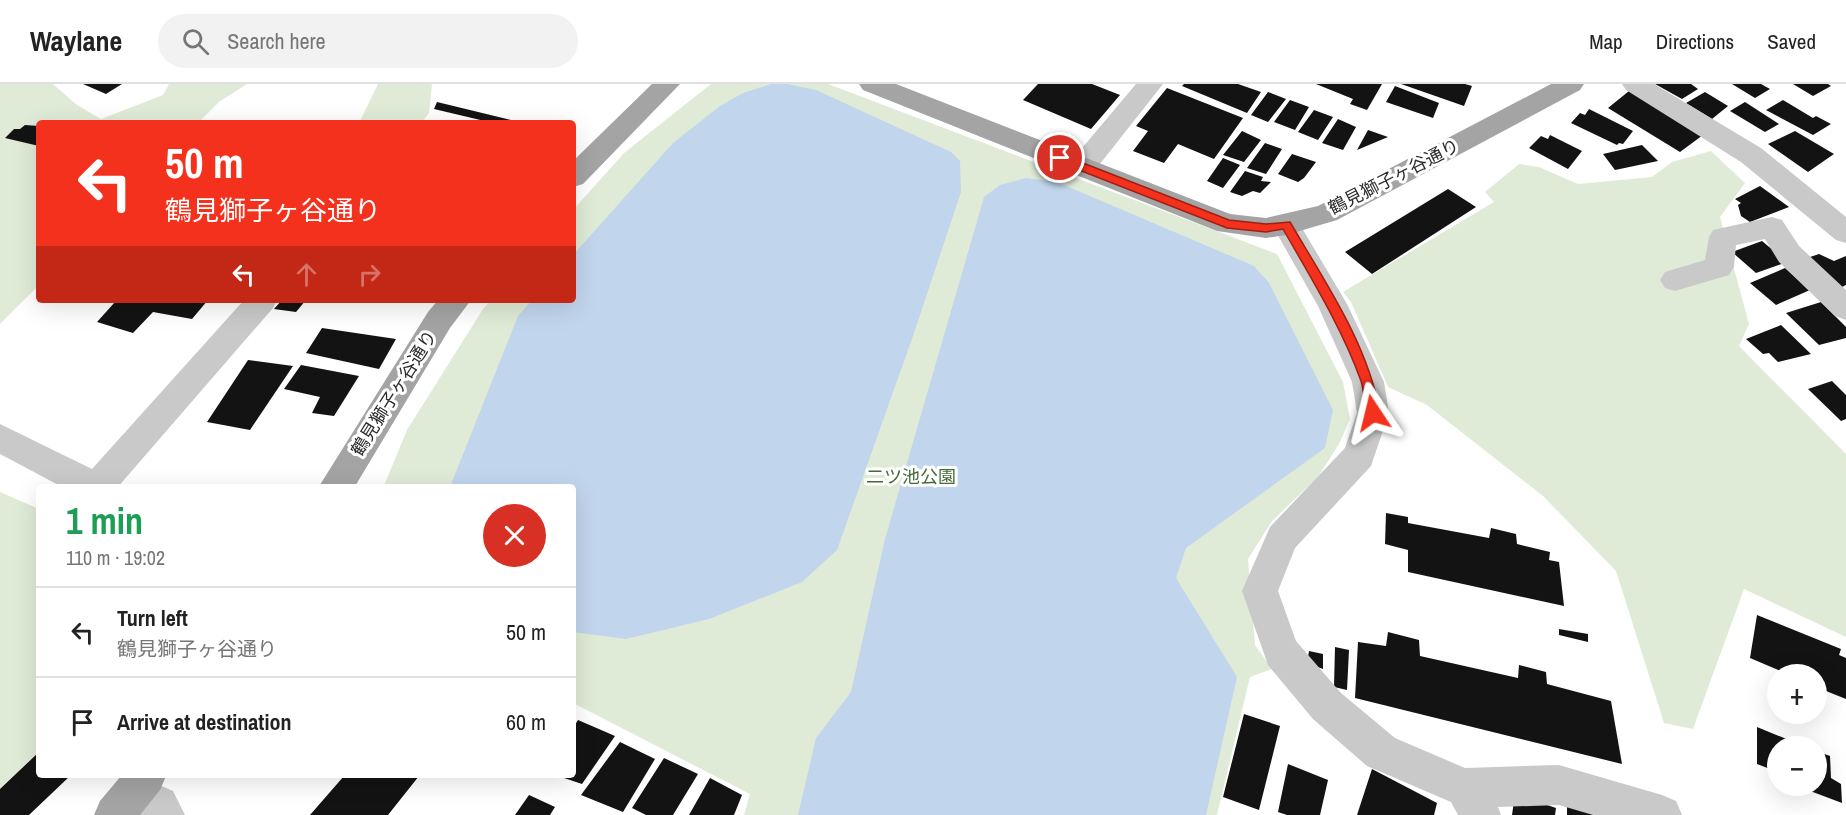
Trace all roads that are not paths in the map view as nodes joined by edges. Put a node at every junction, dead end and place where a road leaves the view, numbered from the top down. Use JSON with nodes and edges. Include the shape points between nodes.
{"nodes":[{"id":1,"x":667,"y":84,"type":"edge"},
{"id":2,"x":872,"y":84,"type":"edge"},
{"id":3,"x":1150,"y":84,"type":"edge"},
{"id":4,"x":1571,"y":84,"type":"edge"},
{"id":5,"x":1635,"y":84,"type":"edge"},
{"id":6,"x":1082,"y":167,"type":"junction"},
{"id":7,"x":576,"y":174,"type":"edge"},
{"id":8,"x":1286,"y":225,"type":"junction"},
{"id":9,"x":1846,"y":233,"type":"edge"},
{"id":10,"x":1675,"y":280,"type":"dead end"},
{"id":11,"x":259,"y":303,"type":"edge"},
{"id":12,"x":453,"y":303,"type":"edge"},
{"id":13,"x":1846,"y":308,"type":"edge"},
{"id":14,"x":0,"y":438,"type":"edge"},
{"id":15,"x":91,"y":484,"type":"edge"},
{"id":16,"x":101,"y":484,"type":"edge"},
{"id":17,"x":337,"y":484,"type":"edge"},
{"id":18,"x":131,"y":794,"type":"edge"},
{"id":19,"x":1473,"y":802,"type":"edge"},
{"id":20,"x":165,"y":815,"type":"edge"},
{"id":21,"x":1662,"y":815,"type":"edge"}],
"edges":[{"from":1,"to":7,"type":"main road"},
{"from":2,"to":6,"type":"main road","name":"鶴見獅子ヶ谷通り"},
{"from":3,"to":6,"type":"street"},
{"from":4,"to":8,"type":"main road","name":"鶴見獅子ヶ谷通り","via":[[1327,213]]},
{"from":5,"to":9,"type":"street","via":[[1751,155]]},
{"from":6,"to":8,"type":"main road","name":"鶴見獅子ヶ谷通り","via":[[1227,224],[1266,228]]},
{"from":8,"to":19,"type":"street","via":[[1350,343],[1368,382],[1373,413],[1359,456],[1282,538],[1260,591],[1281,652],[1327,706],[1381,752]]},
{"from":10,"to":13,"type":"street","via":[[1719,267],[1723,237],[1772,226],[1789,254]]},
{"from":11,"to":16,"type":"street"},
{"from":12,"to":17,"type":"main road","name":"鶴見獅子ヶ谷通り"},
{"from":14,"to":15,"type":"street"},
{"from":18,"to":20,"type":"street","via":[[159,806]]},
{"from":19,"to":21,"type":"street","via":[[1559,785]]}]}
